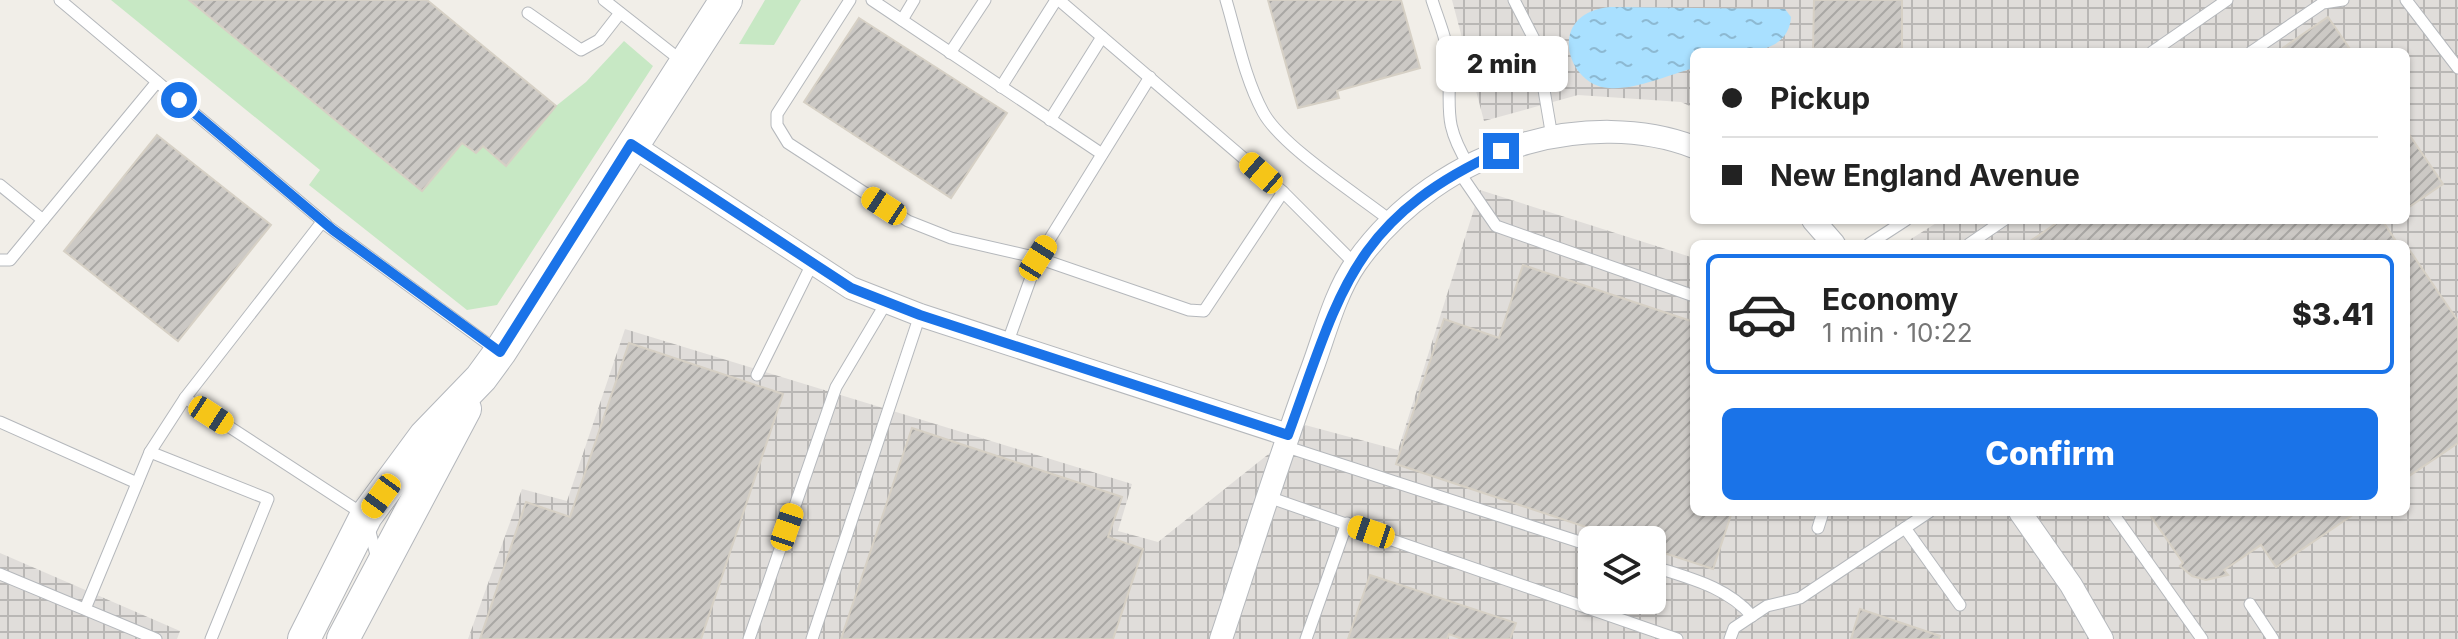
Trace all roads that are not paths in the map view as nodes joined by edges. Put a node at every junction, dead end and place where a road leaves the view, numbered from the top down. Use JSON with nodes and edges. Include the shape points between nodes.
{"nodes":[{"id":1,"x":60,"y":0,"type":"edge"},
{"id":2,"x":604,"y":0,"type":"edge"},
{"id":3,"x":726,"y":0,"type":"edge"},
{"id":4,"x":850,"y":0,"type":"edge"},
{"id":5,"x":872,"y":0,"type":"edge"},
{"id":6,"x":914,"y":0,"type":"edge"},
{"id":7,"x":985,"y":0,"type":"edge"},
{"id":8,"x":1058,"y":0,"type":"edge"},
{"id":9,"x":1226,"y":0,"type":"edge"},
{"id":10,"x":1432,"y":0,"type":"edge"},
{"id":11,"x":1514,"y":0,"type":"edge"},
{"id":12,"x":2227,"y":0,"type":"edge"},
{"id":13,"x":2343,"y":0,"type":"edge"},
{"id":14,"x":2406,"y":0,"type":"edge"},
{"id":15,"x":528,"y":13,"type":"dead end"},
{"id":16,"x":620,"y":13,"type":"junction"},
{"id":17,"x":902,"y":20,"type":"junction"},
{"id":18,"x":1102,"y":37,"type":"junction"},
{"id":19,"x":2158,"y":48,"type":"edge"},
{"id":20,"x":2257,"y":48,"type":"edge"},
{"id":21,"x":950,"y":53,"type":"junction"},
{"id":22,"x":684,"y":63,"type":"junction"},
{"id":23,"x":2458,"y":68,"type":"edge"},
{"id":24,"x":1150,"y":77,"type":"junction"},
{"id":25,"x":157,"y":82,"type":"junction"},
{"id":26,"x":1001,"y":87,"type":"junction"},
{"id":27,"x":1050,"y":120,"type":"junction"},
{"id":28,"x":1552,"y":137,"type":"junction"},
{"id":29,"x":631,"y":144,"type":"junction"},
{"id":30,"x":1690,"y":146,"type":"edge"},
{"id":31,"x":1102,"y":154,"type":"junction"},
{"id":32,"x":1464,"y":169,"type":"junction"},
{"id":33,"x":0,"y":185,"type":"edge"},
{"id":34,"x":1283,"y":192,"type":"junction"},
{"id":35,"x":43,"y":220,"type":"junction"},
{"id":36,"x":1391,"y":221,"type":"junction"},
{"id":37,"x":1816,"y":224,"type":"edge"},
{"id":38,"x":1888,"y":224,"type":"edge"},
{"id":39,"x":1900,"y":224,"type":"edge"},
{"id":40,"x":1998,"y":224,"type":"edge"},
{"id":41,"x":333,"y":230,"type":"junction"},
{"id":42,"x":1880,"y":236,"type":"junction"},
{"id":43,"x":1830,"y":240,"type":"edge"},
{"id":44,"x":1874,"y":240,"type":"edge"},
{"id":45,"x":1975,"y":240,"type":"edge"},
{"id":46,"x":1038,"y":258,"type":"junction"},
{"id":47,"x":0,"y":260,"type":"edge"},
{"id":48,"x":812,"y":264,"type":"junction"},
{"id":49,"x":1355,"y":264,"type":"junction"},
{"id":50,"x":1690,"y":295,"type":"edge"},
{"id":51,"x":886,"y":303,"type":"junction"},
{"id":52,"x":920,"y":315,"type":"junction"},
{"id":53,"x":1007,"y":344,"type":"junction"},
{"id":54,"x":490,"y":365,"type":"junction"},
{"id":55,"x":757,"y":375,"type":"dead end"},
{"id":56,"x":185,"y":398,"type":"junction"},
{"id":57,"x":0,"y":422,"type":"edge"},
{"id":58,"x":1286,"y":441,"type":"junction"},
{"id":59,"x":150,"y":452,"type":"junction"},
{"id":60,"x":137,"y":483,"type":"junction"},
{"id":61,"x":1268,"y":497,"type":"junction"},
{"id":62,"x":366,"y":516,"type":"junction"},
{"id":63,"x":1822,"y":516,"type":"edge"},
{"id":64,"x":1923,"y":516,"type":"edge"},
{"id":65,"x":2023,"y":516,"type":"edge"},
{"id":66,"x":2115,"y":516,"type":"edge"},
{"id":67,"x":1347,"y":523,"type":"junction"},
{"id":68,"x":1818,"y":528,"type":"dead end"},
{"id":69,"x":1905,"y":528,"type":"junction"},
{"id":70,"x":1578,"y":541,"type":"edge"},
{"id":71,"x":379,"y":567,"type":"junction"},
{"id":72,"x":1666,"y":571,"type":"edge"},
{"id":73,"x":0,"y":574,"type":"edge"},
{"id":74,"x":2250,"y":604,"type":"dead end"},
{"id":75,"x":1960,"y":605,"type":"dead end"},
{"id":76,"x":85,"y":609,"type":"junction"},
{"id":77,"x":1752,"y":616,"type":"junction"},
{"id":78,"x":156,"y":639,"type":"edge"},
{"id":79,"x":211,"y":639,"type":"edge"},
{"id":80,"x":304,"y":639,"type":"edge"},
{"id":81,"x":343,"y":639,"type":"edge"},
{"id":82,"x":749,"y":639,"type":"edge"},
{"id":83,"x":812,"y":639,"type":"edge"},
{"id":84,"x":1221,"y":639,"type":"edge"},
{"id":85,"x":1306,"y":639,"type":"edge"},
{"id":86,"x":1677,"y":639,"type":"edge"},
{"id":87,"x":1730,"y":639,"type":"edge"},
{"id":88,"x":2102,"y":639,"type":"edge"},
{"id":89,"x":2202,"y":639,"type":"edge"},
{"id":90,"x":2273,"y":639,"type":"edge"}],
"edges":[{"from":1,"to":25,"type":"lane"},
{"from":2,"to":16,"type":"lane"},
{"from":3,"to":22,"type":"main road"},
{"from":4,"to":46,"type":"lane","via":[[777,114],[788,143],[908,221],[951,238]]},
{"from":5,"to":17,"type":"lane"},
{"from":6,"to":17,"type":"lane"},
{"from":7,"to":21,"type":"lane"},
{"from":8,"to":18,"type":"lane"},
{"from":8,"to":26,"type":"lane"},
{"from":9,"to":36,"type":"lane","via":[[1250,79],[1277,132]]},
{"from":10,"to":32,"type":"lane","via":[[1449,59],[1451,137]]},
{"from":11,"to":28,"type":"lane","via":[[1536,43]]},
{"from":12,"to":19,"type":"lane"},
{"from":13,"to":20,"type":"lane","via":[[2323,3]]},
{"from":14,"to":23,"type":"lane"},
{"from":15,"to":16,"type":"lane","via":[[581,50],[599,40]]},
{"from":16,"to":22,"type":"lane"},
{"from":17,"to":21,"type":"lane"},
{"from":18,"to":24,"type":"lane"},
{"from":18,"to":27,"type":"lane"},
{"from":21,"to":26,"type":"lane"},
{"from":22,"to":29,"type":"main road"},
{"from":24,"to":31,"type":"lane"},
{"from":24,"to":34,"type":"lane"},
{"from":25,"to":35,"type":"lane"},
{"from":25,"to":41,"type":"lane"},
{"from":26,"to":27,"type":"lane"},
{"from":27,"to":31,"type":"lane"},
{"from":28,"to":30,"type":"street","via":[[1619,133]]},
{"from":28,"to":32,"type":"street","via":[[1501,151]]},
{"from":29,"to":48,"type":"street"},
{"from":29,"to":54,"type":"main road"},
{"from":31,"to":46,"type":"lane"},
{"from":32,"to":36,"type":"street"},
{"from":32,"to":50,"type":"lane","via":[[1496,226]]},
{"from":33,"to":35,"type":"lane"},
{"from":34,"to":46,"type":"lane","via":[[1204,311]]},
{"from":34,"to":49,"type":"lane"},
{"from":35,"to":47,"type":"lane","via":[[10,260]]},
{"from":36,"to":49,"type":"street"},
{"from":37,"to":43,"type":"street"},
{"from":38,"to":42,"type":"lane"},
{"from":39,"to":42,"type":"lane"},
{"from":40,"to":45,"type":"lane"},
{"from":41,"to":54,"type":"lane"},
{"from":41,"to":56,"type":"lane","via":[[322,222]]},
{"from":42,"to":44,"type":"lane"},
{"from":46,"to":53,"type":"lane"},
{"from":48,"to":51,"type":"street"},
{"from":48,"to":55,"type":"lane"},
{"from":49,"to":58,"type":"street"},
{"from":51,"to":52,"type":"street"},
{"from":51,"to":82,"type":"lane","via":[[836,387]]},
{"from":52,"to":53,"type":"street"},
{"from":52,"to":83,"type":"lane"},
{"from":53,"to":58,"type":"street"},
{"from":54,"to":62,"type":"main road","via":[[425,436]]},
{"from":54,"to":71,"type":"main road"},
{"from":56,"to":59,"type":"lane"},
{"from":56,"to":62,"type":"lane"},
{"from":57,"to":60,"type":"lane"},
{"from":58,"to":61,"type":"street"},
{"from":58,"to":70,"type":"lane"},
{"from":59,"to":60,"type":"lane"},
{"from":59,"to":79,"type":"lane","via":[[268,499]]},
{"from":60,"to":76,"type":"lane"},
{"from":61,"to":67,"type":"lane"},
{"from":61,"to":84,"type":"street"},
{"from":62,"to":71,"type":"lane"},
{"from":62,"to":80,"type":"main road"},
{"from":63,"to":68,"type":"lane"},
{"from":64,"to":69,"type":"lane"},
{"from":65,"to":88,"type":"street"},
{"from":66,"to":89,"type":"lane"},
{"from":67,"to":85,"type":"lane"},
{"from":67,"to":86,"type":"lane"},
{"from":69,"to":75,"type":"lane"},
{"from":69,"to":77,"type":"lane","via":[[1800,598],[1767,606]]},
{"from":71,"to":81,"type":"main road"},
{"from":72,"to":77,"type":"lane","via":[[1713,586]]},
{"from":73,"to":76,"type":"lane"},
{"from":74,"to":90,"type":"lane"},
{"from":76,"to":78,"type":"lane"},
{"from":77,"to":87,"type":"lane","via":[[1734,628]]}]}
